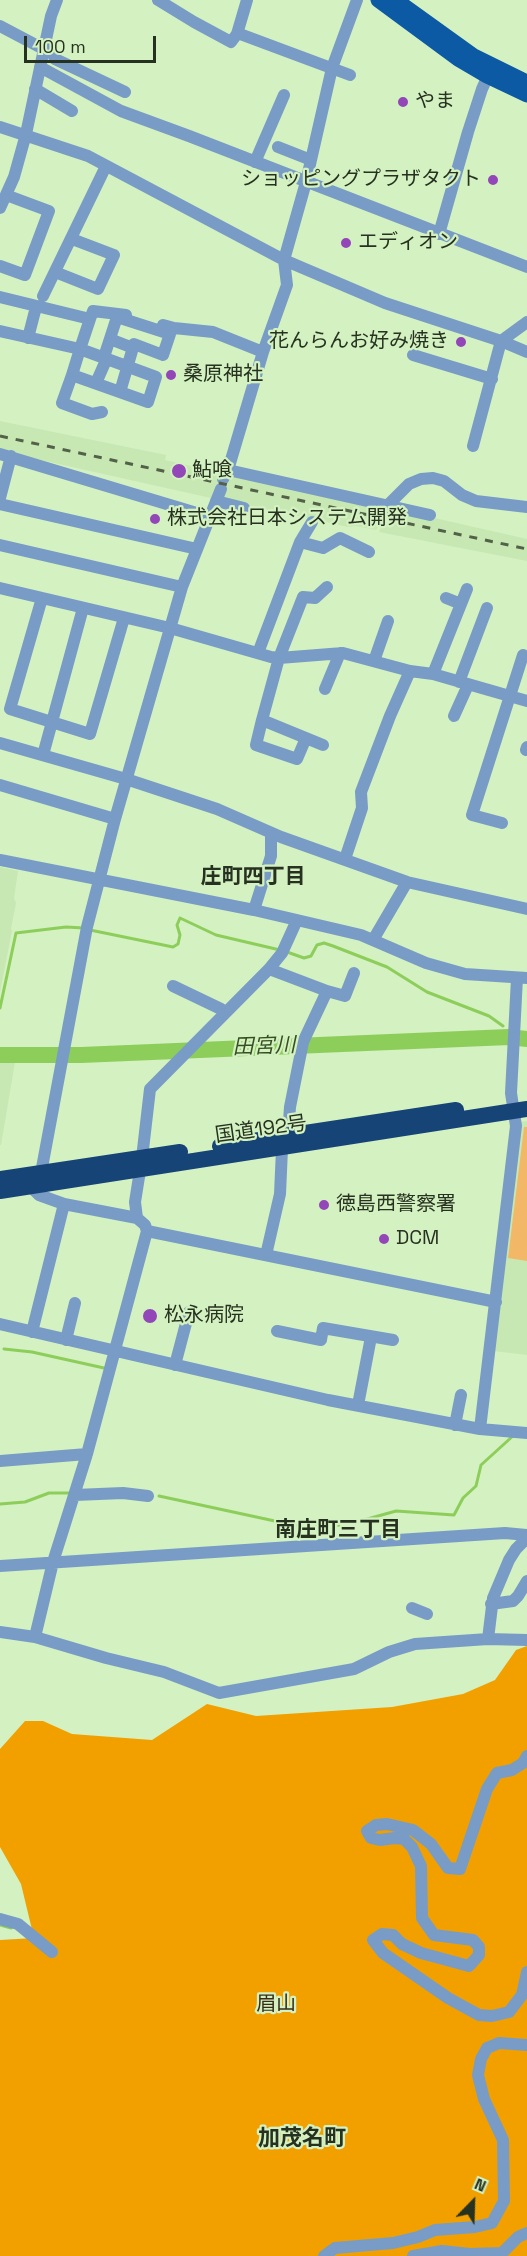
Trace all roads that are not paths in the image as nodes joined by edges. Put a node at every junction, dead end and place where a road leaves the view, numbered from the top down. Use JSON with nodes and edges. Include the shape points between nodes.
{"nodes":[{"id":1,"x":57,"y":0,"type":"edge"},
{"id":2,"x":158,"y":0,"type":"edge"},
{"id":3,"x":248,"y":0,"type":"edge"},
{"id":4,"x":357,"y":0,"type":"edge"},
{"id":5,"x":378,"y":0,"type":"edge"},
{"id":6,"x":396,"y":0,"type":"edge"},
{"id":7,"x":0,"y":26,"type":"edge"},
{"id":8,"x":237,"y":34,"type":"junction"},
{"id":9,"x":44,"y":50,"type":"junction"},
{"id":10,"x":40,"y":67,"type":"junction"},
{"id":11,"x":332,"y":68,"type":"junction"},
{"id":12,"x":490,"y":71,"type":"junction"},
{"id":13,"x":350,"y":75,"type":"dead end"},
{"id":14,"x":527,"y":82,"type":"edge"},
{"id":15,"x":35,"y":89,"type":"junction"},
{"id":16,"x":125,"y":92,"type":"dead end"},
{"id":17,"x":284,"y":95,"type":"dead end"},
{"id":18,"x":527,"y":95,"type":"edge"},
{"id":19,"x":72,"y":111,"type":"dead end"},
{"id":20,"x":0,"y":127,"type":"edge"},
{"id":21,"x":26,"y":134,"type":"junction"},
{"id":22,"x":278,"y":147,"type":"dead end"},
{"id":23,"x":311,"y":160,"type":"junction"},
{"id":24,"x":255,"y":162,"type":"junction"},
{"id":25,"x":106,"y":166,"type":"junction"},
{"id":26,"x":306,"y":182,"type":"junction"},
{"id":27,"x":6,"y":195,"type":"junction"},
{"id":28,"x":0,"y":208,"type":"edge"},
{"id":29,"x":439,"y":234,"type":"junction"},
{"id":30,"x":72,"y":239,"type":"junction"},
{"id":31,"x":284,"y":260,"type":"junction"},
{"id":32,"x":0,"y":266,"type":"edge"},
{"id":33,"x":527,"y":267,"type":"edge"},
{"id":34,"x":55,"y":272,"type":"junction"},
{"id":35,"x":43,"y":296,"type":"dead end"},
{"id":36,"x":0,"y":297,"type":"edge"},
{"id":37,"x":36,"y":308,"type":"junction"},
{"id":38,"x":90,"y":319,"type":"junction"},
{"id":39,"x":527,"y":322,"type":"edge"},
{"id":40,"x":140,"y":325,"type":"junction"},
{"id":41,"x":0,"y":331,"type":"edge"},
{"id":42,"x":28,"y":338,"type":"junction"},
{"id":43,"x":110,"y":339,"type":"junction"},
{"id":44,"x":501,"y":341,"type":"junction"},
{"id":45,"x":133,"y":346,"type":"junction"},
{"id":46,"x":80,"y":349,"type":"junction"},
{"id":47,"x":263,"y":352,"type":"junction"},
{"id":48,"x":527,"y":352,"type":"edge"},
{"id":49,"x":163,"y":355,"type":"junction"},
{"id":50,"x":412,"y":355,"type":"dead end"},
{"id":51,"x":106,"y":358,"type":"junction"},
{"id":52,"x":128,"y":368,"type":"junction"},
{"id":53,"x":72,"y":375,"type":"junction"},
{"id":54,"x":156,"y":377,"type":"junction"},
{"id":55,"x":492,"y":379,"type":"junction"},
{"id":56,"x":96,"y":383,"type":"junction"},
{"id":57,"x":120,"y":392,"type":"junction"},
{"id":58,"x":102,"y":412,"type":"dead end"},
{"id":59,"x":473,"y":446,"type":"dead end"},
{"id":60,"x":5,"y":455,"type":"edge"},
{"id":61,"x":224,"y":479,"type":"junction"},
{"id":62,"x":0,"y":498,"type":"edge"},
{"id":63,"x":216,"y":501,"type":"junction"},
{"id":64,"x":0,"y":504,"type":"edge"},
{"id":65,"x":527,"y":507,"type":"edge"},
{"id":66,"x":244,"y":508,"type":"dead end"},
{"id":67,"x":386,"y":509,"type":"junction"},
{"id":68,"x":430,"y":515,"type":"dead end"},
{"id":69,"x":210,"y":517,"type":"junction"},
{"id":70,"x":312,"y":522,"type":"dead end"},
{"id":71,"x":300,"y":542,"type":"junction"},
{"id":72,"x":0,"y":545,"type":"edge"},
{"id":73,"x":197,"y":549,"type":"junction"},
{"id":74,"x":369,"y":552,"type":"dead end"},
{"id":75,"x":182,"y":587,"type":"junction"},
{"id":76,"x":327,"y":587,"type":"dead end"},
{"id":77,"x":0,"y":588,"type":"edge"},
{"id":78,"x":282,"y":589,"type":"junction"},
{"id":79,"x":467,"y":589,"type":"dead end"},
{"id":80,"x":303,"y":597,"type":"junction"},
{"id":81,"x":42,"y":598,"type":"junction"},
{"id":82,"x":446,"y":598,"type":"dead end"},
{"id":83,"x":461,"y":604,"type":"junction"},
{"id":84,"x":84,"y":608,"type":"junction"},
{"id":85,"x":487,"y":608,"type":"dead end"},
{"id":86,"x":124,"y":618,"type":"junction"},
{"id":87,"x":388,"y":621,"type":"dead end"},
{"id":88,"x":170,"y":628,"type":"junction"},
{"id":89,"x":258,"y":653,"type":"junction"},
{"id":90,"x":340,"y":653,"type":"junction"},
{"id":91,"x":523,"y":655,"type":"dead end"},
{"id":92,"x":279,"y":658,"type":"junction"},
{"id":93,"x":374,"y":661,"type":"junction"},
{"id":94,"x":410,"y":671,"type":"junction"},
{"id":95,"x":434,"y":674,"type":"junction"},
{"id":96,"x":463,"y":684,"type":"junction"},
{"id":97,"x":325,"y":688,"type":"dead end"},
{"id":98,"x":508,"y":696,"type":"junction"},
{"id":99,"x":527,"y":701,"type":"edge"},
{"id":100,"x":454,"y":716,"type":"dead end"},
{"id":101,"x":262,"y":720,"type":"junction"},
{"id":102,"x":52,"y":722,"type":"junction"},
{"id":103,"x":306,"y":738,"type":"junction"},
{"id":104,"x":0,"y":743,"type":"edge"},
{"id":105,"x":323,"y":745,"type":"dead end"},
{"id":106,"x":43,"y":754,"type":"junction"},
{"id":107,"x":126,"y":779,"type":"junction"},
{"id":108,"x":0,"y":785,"type":"edge"},
{"id":109,"x":115,"y":819,"type":"junction"},
{"id":110,"x":501,"y":823,"type":"dead end"},
{"id":111,"x":271,"y":833,"type":"junction"},
{"id":112,"x":345,"y":859,"type":"junction"},
{"id":113,"x":0,"y":861,"type":"edge"},
{"id":114,"x":99,"y":879,"type":"junction"},
{"id":115,"x":407,"y":882,"type":"junction"},
{"id":116,"x":527,"y":909,"type":"edge"},
{"id":117,"x":254,"y":910,"type":"junction"},
{"id":118,"x":297,"y":920,"type":"junction"},
{"id":119,"x":373,"y":940,"type":"junction"},
{"id":120,"x":269,"y":969,"type":"junction"},
{"id":121,"x":354,"y":973,"type":"dead end"},
{"id":122,"x":522,"y":978,"type":"edge"},
{"id":123,"x":173,"y":986,"type":"dead end"},
{"id":124,"x":327,"y":991,"type":"junction"},
{"id":125,"x":224,"y":1014,"type":"junction"},
{"id":126,"x":520,"y":1105,"type":"edge"},
{"id":127,"x":285,"y":1142,"type":"junction"},
{"id":128,"x":141,"y":1164,"type":"junction"},
{"id":129,"x":41,"y":1173,"type":"junction"},
{"id":130,"x":0,"y":1179,"type":"edge"},
{"id":131,"x":31,"y":1187,"type":"junction"},
{"id":132,"x":0,"y":1191,"type":"edge"},
{"id":133,"x":64,"y":1204,"type":"junction"},
{"id":134,"x":137,"y":1218,"type":"junction"},
{"id":135,"x":147,"y":1231,"type":"junction"},
{"id":136,"x":266,"y":1255,"type":"junction"},
{"id":137,"x":496,"y":1302,"type":"junction"},
{"id":138,"x":75,"y":1303,"type":"dead end"},
{"id":139,"x":189,"y":1312,"type":"dead end"},
{"id":140,"x":0,"y":1324,"type":"edge"},
{"id":141,"x":277,"y":1331,"type":"dead end"},
{"id":142,"x":32,"y":1332,"type":"junction"},
{"id":143,"x":371,"y":1337,"type":"junction"},
{"id":144,"x":66,"y":1340,"type":"junction"},
{"id":145,"x":393,"y":1340,"type":"dead end"},
{"id":146,"x":115,"y":1352,"type":"junction"},
{"id":147,"x":174,"y":1365,"type":"junction"},
{"id":148,"x":461,"y":1395,"type":"dead end"},
{"id":149,"x":358,"y":1405,"type":"junction"},
{"id":150,"x":455,"y":1425,"type":"junction"},
{"id":151,"x":480,"y":1429,"type":"junction"},
{"id":152,"x":527,"y":1433,"type":"edge"},
{"id":153,"x":87,"y":1454,"type":"junction"},
{"id":154,"x":0,"y":1461,"type":"edge"},
{"id":155,"x":75,"y":1495,"type":"junction"},
{"id":156,"x":148,"y":1496,"type":"dead end"},
{"id":157,"x":527,"y":1537,"type":"edge"},
{"id":158,"x":53,"y":1562,"type":"junction"},
{"id":159,"x":0,"y":1566,"type":"edge"},
{"id":160,"x":527,"y":1581,"type":"edge"},
{"id":161,"x":491,"y":1604,"type":"junction"},
{"id":162,"x":412,"y":1608,"type":"dead end"},
{"id":163,"x":428,"y":1614,"type":"dead end"},
{"id":164,"x":0,"y":1632,"type":"edge"},
{"id":165,"x":527,"y":1634,"type":"edge"},
{"id":166,"x":35,"y":1637,"type":"junction"},
{"id":167,"x":494,"y":1639,"type":"junction"},
{"id":168,"x":527,"y":1640,"type":"edge"},
{"id":169,"x":527,"y":1756,"type":"edge"},
{"id":170,"x":0,"y":1919,"type":"edge"},
{"id":171,"x":52,"y":1952,"type":"dead end"},
{"id":172,"x":527,"y":1972,"type":"edge"},
{"id":173,"x":527,"y":2045,"type":"edge"},
{"id":174,"x":527,"y":2234,"type":"edge"},
{"id":175,"x":324,"y":2256,"type":"edge"},
{"id":176,"x":413,"y":2256,"type":"edge"}],
"edges":[{"from":1,"to":9,"type":"street"},
{"from":2,"to":8,"type":"street","via":[[231,42]]},
{"from":3,"to":8,"type":"street"},
{"from":4,"to":11,"type":"street"},
{"from":5,"to":12,"type":"main road","via":[[458,59]]},
{"from":6,"to":12,"type":"main road"},
{"from":7,"to":9,"type":"street"},
{"from":8,"to":11,"type":"street"},
{"from":9,"to":10,"type":"street"},
{"from":9,"to":16,"type":"street"},
{"from":10,"to":15,"type":"street"},
{"from":10,"to":24,"type":"street","via":[[121,111]]},
{"from":11,"to":13,"type":"street"},
{"from":11,"to":23,"type":"street"},
{"from":12,"to":14,"type":"main road"},
{"from":12,"to":18,"type":"main road"},
{"from":12,"to":29,"type":"street"},
{"from":15,"to":19,"type":"street"},
{"from":15,"to":21,"type":"street"},
{"from":17,"to":24,"type":"street"},
{"from":20,"to":21,"type":"street"},
{"from":21,"to":25,"type":"street"},
{"from":21,"to":27,"type":"street"},
{"from":22,"to":23,"type":"street"},
{"from":23,"to":26,"type":"street"},
{"from":24,"to":26,"type":"street"},
{"from":25,"to":30,"type":"street"},
{"from":25,"to":31,"type":"street"},
{"from":26,"to":29,"type":"street"},
{"from":26,"to":31,"type":"street"},
{"from":27,"to":28,"type":"street"},
{"from":27,"to":32,"type":"street","via":[[50,211],[25,275]]},
{"from":29,"to":33,"type":"street"},
{"from":30,"to":34,"type":"street"},
{"from":30,"to":34,"type":"street","via":[[114,255],[98,289]]},
{"from":31,"to":44,"type":"street","via":[[385,303]]},
{"from":31,"to":47,"type":"street","via":[[288,285]]},
{"from":34,"to":35,"type":"street"},
{"from":36,"to":37,"type":"street"},
{"from":37,"to":38,"type":"street"},
{"from":37,"to":42,"type":"street"},
{"from":38,"to":46,"type":"street"},
{"from":38,"to":47,"type":"street","via":[[93,311],[127,315],[174,328],[213,332]]},
{"from":39,"to":44,"type":"street"},
{"from":40,"to":43,"type":"street","via":[[117,317]]},
{"from":40,"to":45,"type":"street"},
{"from":40,"to":49,"type":"street","via":[[170,334]]},
{"from":41,"to":42,"type":"street"},
{"from":42,"to":46,"type":"street"},
{"from":43,"to":45,"type":"street"},
{"from":43,"to":51,"type":"street"},
{"from":44,"to":48,"type":"street"},
{"from":44,"to":55,"type":"street"},
{"from":45,"to":49,"type":"street"},
{"from":45,"to":52,"type":"street"},
{"from":46,"to":51,"type":"street"},
{"from":46,"to":53,"type":"street"},
{"from":47,"to":61,"type":"street"},
{"from":49,"to":54,"type":"street"},
{"from":50,"to":55,"type":"street"},
{"from":51,"to":52,"type":"street"},
{"from":51,"to":56,"type":"street"},
{"from":52,"to":54,"type":"street"},
{"from":52,"to":57,"type":"street"},
{"from":53,"to":56,"type":"street"},
{"from":53,"to":58,"type":"street","via":[[62,403],[92,414]]},
{"from":54,"to":57,"type":"street","via":[[148,402]]},
{"from":55,"to":59,"type":"street"},
{"from":56,"to":57,"type":"street"},
{"from":60,"to":62,"type":"street"},
{"from":60,"to":69,"type":"street"},
{"from":61,"to":63,"type":"street"},
{"from":61,"to":67,"type":"street"},
{"from":63,"to":66,"type":"street"},
{"from":63,"to":69,"type":"street"},
{"from":64,"to":73,"type":"street"},
{"from":65,"to":67,"type":"street","via":[[476,501],[432,478],[409,484]]},
{"from":67,"to":68,"type":"street"},
{"from":69,"to":73,"type":"street"},
{"from":70,"to":71,"type":"street"},
{"from":71,"to":74,"type":"street","via":[[323,548],[340,538]]},
{"from":71,"to":78,"type":"street"},
{"from":72,"to":75,"type":"street"},
{"from":73,"to":75,"type":"street"},
{"from":75,"to":88,"type":"street"},
{"from":76,"to":80,"type":"street","via":[[315,598]]},
{"from":77,"to":81,"type":"street"},
{"from":78,"to":80,"type":"street"},
{"from":78,"to":89,"type":"street"},
{"from":79,"to":83,"type":"street"},
{"from":80,"to":92,"type":"street"},
{"from":81,"to":84,"type":"street"},
{"from":81,"to":102,"type":"street","via":[[9,709]]},
{"from":82,"to":83,"type":"street"},
{"from":83,"to":95,"type":"street"},
{"from":84,"to":86,"type":"street"},
{"from":84,"to":102,"type":"street"},
{"from":85,"to":96,"type":"street"},
{"from":86,"to":88,"type":"street"},
{"from":86,"to":102,"type":"street","via":[[90,734]]},
{"from":87,"to":93,"type":"street"},
{"from":88,"to":89,"type":"street"},
{"from":88,"to":107,"type":"street"},
{"from":89,"to":92,"type":"street"},
{"from":90,"to":92,"type":"street"},
{"from":90,"to":93,"type":"street"},
{"from":90,"to":97,"type":"street"},
{"from":91,"to":98,"type":"street"},
{"from":92,"to":101,"type":"street"},
{"from":93,"to":94,"type":"street"},
{"from":94,"to":95,"type":"street"},
{"from":94,"to":112,"type":"street","via":[[361,792],[362,808]]},
{"from":95,"to":96,"type":"street"},
{"from":96,"to":98,"type":"street"},
{"from":96,"to":100,"type":"street"},
{"from":98,"to":99,"type":"street"},
{"from":98,"to":110,"type":"street","via":[[472,815]]},
{"from":101,"to":103,"type":"street"},
{"from":101,"to":103,"type":"street","via":[[256,745],[297,759]]},
{"from":102,"to":106,"type":"street"},
{"from":103,"to":105,"type":"street"},
{"from":104,"to":106,"type":"street"},
{"from":106,"to":107,"type":"street"},
{"from":107,"to":109,"type":"street"},
{"from":107,"to":111,"type":"street","via":[[217,809]]},
{"from":108,"to":109,"type":"street"},
{"from":109,"to":114,"type":"street"},
{"from":111,"to":112,"type":"street"},
{"from":111,"to":117,"type":"street","via":[[271,856]]},
{"from":112,"to":115,"type":"street"},
{"from":113,"to":114,"type":"street"},
{"from":114,"to":117,"type":"street"},
{"from":114,"to":129,"type":"street"},
{"from":115,"to":116,"type":"street"},
{"from":115,"to":119,"type":"street"},
{"from":117,"to":118,"type":"street"},
{"from":118,"to":119,"type":"street"},
{"from":118,"to":120,"type":"street","via":[[283,951]]},
{"from":119,"to":122,"type":"street","via":[[426,963],[465,974]]},
{"from":120,"to":124,"type":"street"},
{"from":120,"to":125,"type":"street"},
{"from":121,"to":124,"type":"street","via":[[345,996]]},
{"from":122,"to":126,"type":"street","via":[[512,1037]]},
{"from":123,"to":125,"type":"street"},
{"from":124,"to":127,"type":"street","via":[[302,1045]]},
{"from":125,"to":128,"type":"street","via":[[150,1089]]},
{"from":126,"to":127,"type":"highway","name":"国道192号"},
{"from":126,"to":137,"type":"street"},
{"from":127,"to":128,"type":"highway","name":"国道192号"},
{"from":127,"to":136,"type":"street","via":[[280,1194]]},
{"from":128,"to":129,"type":"highway","name":"国道192号"},
{"from":128,"to":131,"type":"highway","name":"国道192号"},
{"from":128,"to":134,"type":"street","via":[[135,1202]]},
{"from":129,"to":130,"type":"highway","name":"国道192号"},
{"from":131,"to":132,"type":"highway","name":"国道192号"},
{"from":131,"to":133,"type":"street","via":[[39,1195]]},
{"from":133,"to":134,"type":"street"},
{"from":133,"to":142,"type":"street"},
{"from":134,"to":135,"type":"street"},
{"from":135,"to":136,"type":"street"},
{"from":135,"to":146,"type":"street"},
{"from":136,"to":137,"type":"street"},
{"from":137,"to":151,"type":"street"},
{"from":138,"to":144,"type":"street"},
{"from":139,"to":147,"type":"street"},
{"from":140,"to":142,"type":"street"},
{"from":141,"to":143,"type":"street","via":[[321,1340],[323,1328]]},
{"from":142,"to":144,"type":"street"},
{"from":143,"to":145,"type":"street"},
{"from":143,"to":149,"type":"street"},
{"from":144,"to":146,"type":"street"},
{"from":146,"to":147,"type":"street"},
{"from":146,"to":153,"type":"street"},
{"from":147,"to":149,"type":"street"},
{"from":148,"to":150,"type":"street"},
{"from":149,"to":150,"type":"street"},
{"from":150,"to":151,"type":"street"},
{"from":151,"to":152,"type":"street"},
{"from":153,"to":154,"type":"street"},
{"from":153,"to":155,"type":"street"},
{"from":155,"to":156,"type":"street"},
{"from":155,"to":158,"type":"street"},
{"from":157,"to":158,"type":"street","via":[[505,1533]]},
{"from":157,"to":161,"type":"street","via":[[509,1560]]},
{"from":158,"to":159,"type":"street"},
{"from":158,"to":166,"type":"street"},
{"from":160,"to":161,"type":"street","via":[[513,1601]]},
{"from":161,"to":167,"type":"street"},
{"from":162,"to":163,"type":"street"},
{"from":164,"to":166,"type":"street"},
{"from":165,"to":167,"type":"street"},
{"from":166,"to":167,"type":"street","via":[[164,1672],[219,1693],[354,1669],[415,1644]]},
{"from":167,"to":168,"type":"street"},
{"from":169,"to":172,"type":"street","via":[[518,1767],[497,1773],[487,1789],[460,1869],[448,1868],[431,1844],[413,1830],[387,1824],[367,1831],[371,1838],[404,1839],[412,1847],[421,1866],[422,1918],[434,1935],[473,1940],[479,1947],[479,1955],[470,1966],[421,1953],[393,1935],[382,1934],[373,1940],[383,1953],[479,2015],[509,2012],[522,1995]]},
{"from":170,"to":171,"type":"street","via":[[18,1924]]},
{"from":173,"to":175,"type":"street","via":[[499,2043],[487,2048],[481,2059],[478,2075],[484,2099],[503,2140],[504,2201],[492,2223],[435,2230],[393,2243],[335,2248]]},
{"from":174,"to":176,"type":"street","via":[[518,2237],[502,2253],[441,2251]]}]}
